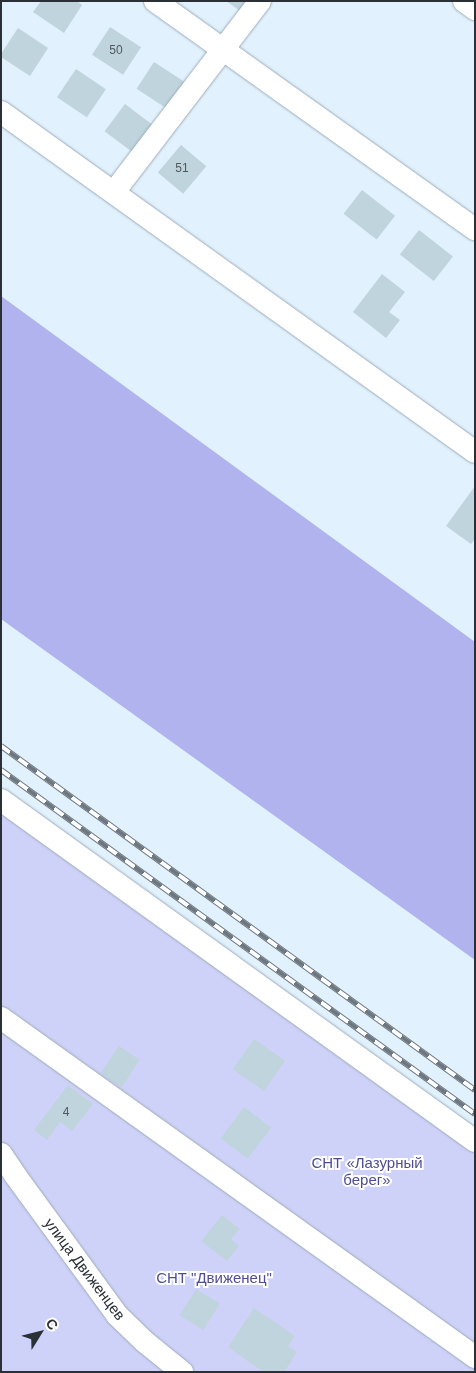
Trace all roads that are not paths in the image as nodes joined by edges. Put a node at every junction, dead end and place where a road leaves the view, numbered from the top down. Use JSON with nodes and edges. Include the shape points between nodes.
{"nodes":[{"id":1,"x":155,"y":1,"type":"edge"},
{"id":2,"x":260,"y":1,"type":"edge"},
{"id":3,"x":464,"y":1,"type":"edge"},
{"id":4,"x":475,"y":9,"type":"edge"},
{"id":5,"x":223,"y":50,"type":"junction"},
{"id":6,"x":1,"y":112,"type":"edge"},
{"id":7,"x":114,"y":192,"type":"junction"},
{"id":8,"x":475,"y":228,"type":"edge"},
{"id":9,"x":475,"y":452,"type":"edge"},
{"id":10,"x":1,"y":800,"type":"edge"},
{"id":11,"x":1,"y":1018,"type":"edge"},
{"id":12,"x":475,"y":1141,"type":"edge"},
{"id":13,"x":1,"y":1154,"type":"edge"},
{"id":14,"x":475,"y":1357,"type":"edge"},
{"id":15,"x":170,"y":1369,"type":"edge"}],
"edges":[{"from":1,"to":5,"type":"street"},
{"from":2,"to":5,"type":"street"},
{"from":3,"to":4,"type":"street"},
{"from":5,"to":7,"type":"street"},
{"from":5,"to":8,"type":"street"},
{"from":6,"to":7,"type":"street"},
{"from":7,"to":9,"type":"street"},
{"from":10,"to":12,"type":"street"},
{"from":11,"to":14,"type":"street"},
{"from":13,"to":15,"type":"street","name":"улица Движенцев","via":[[102,1296]]}]}
